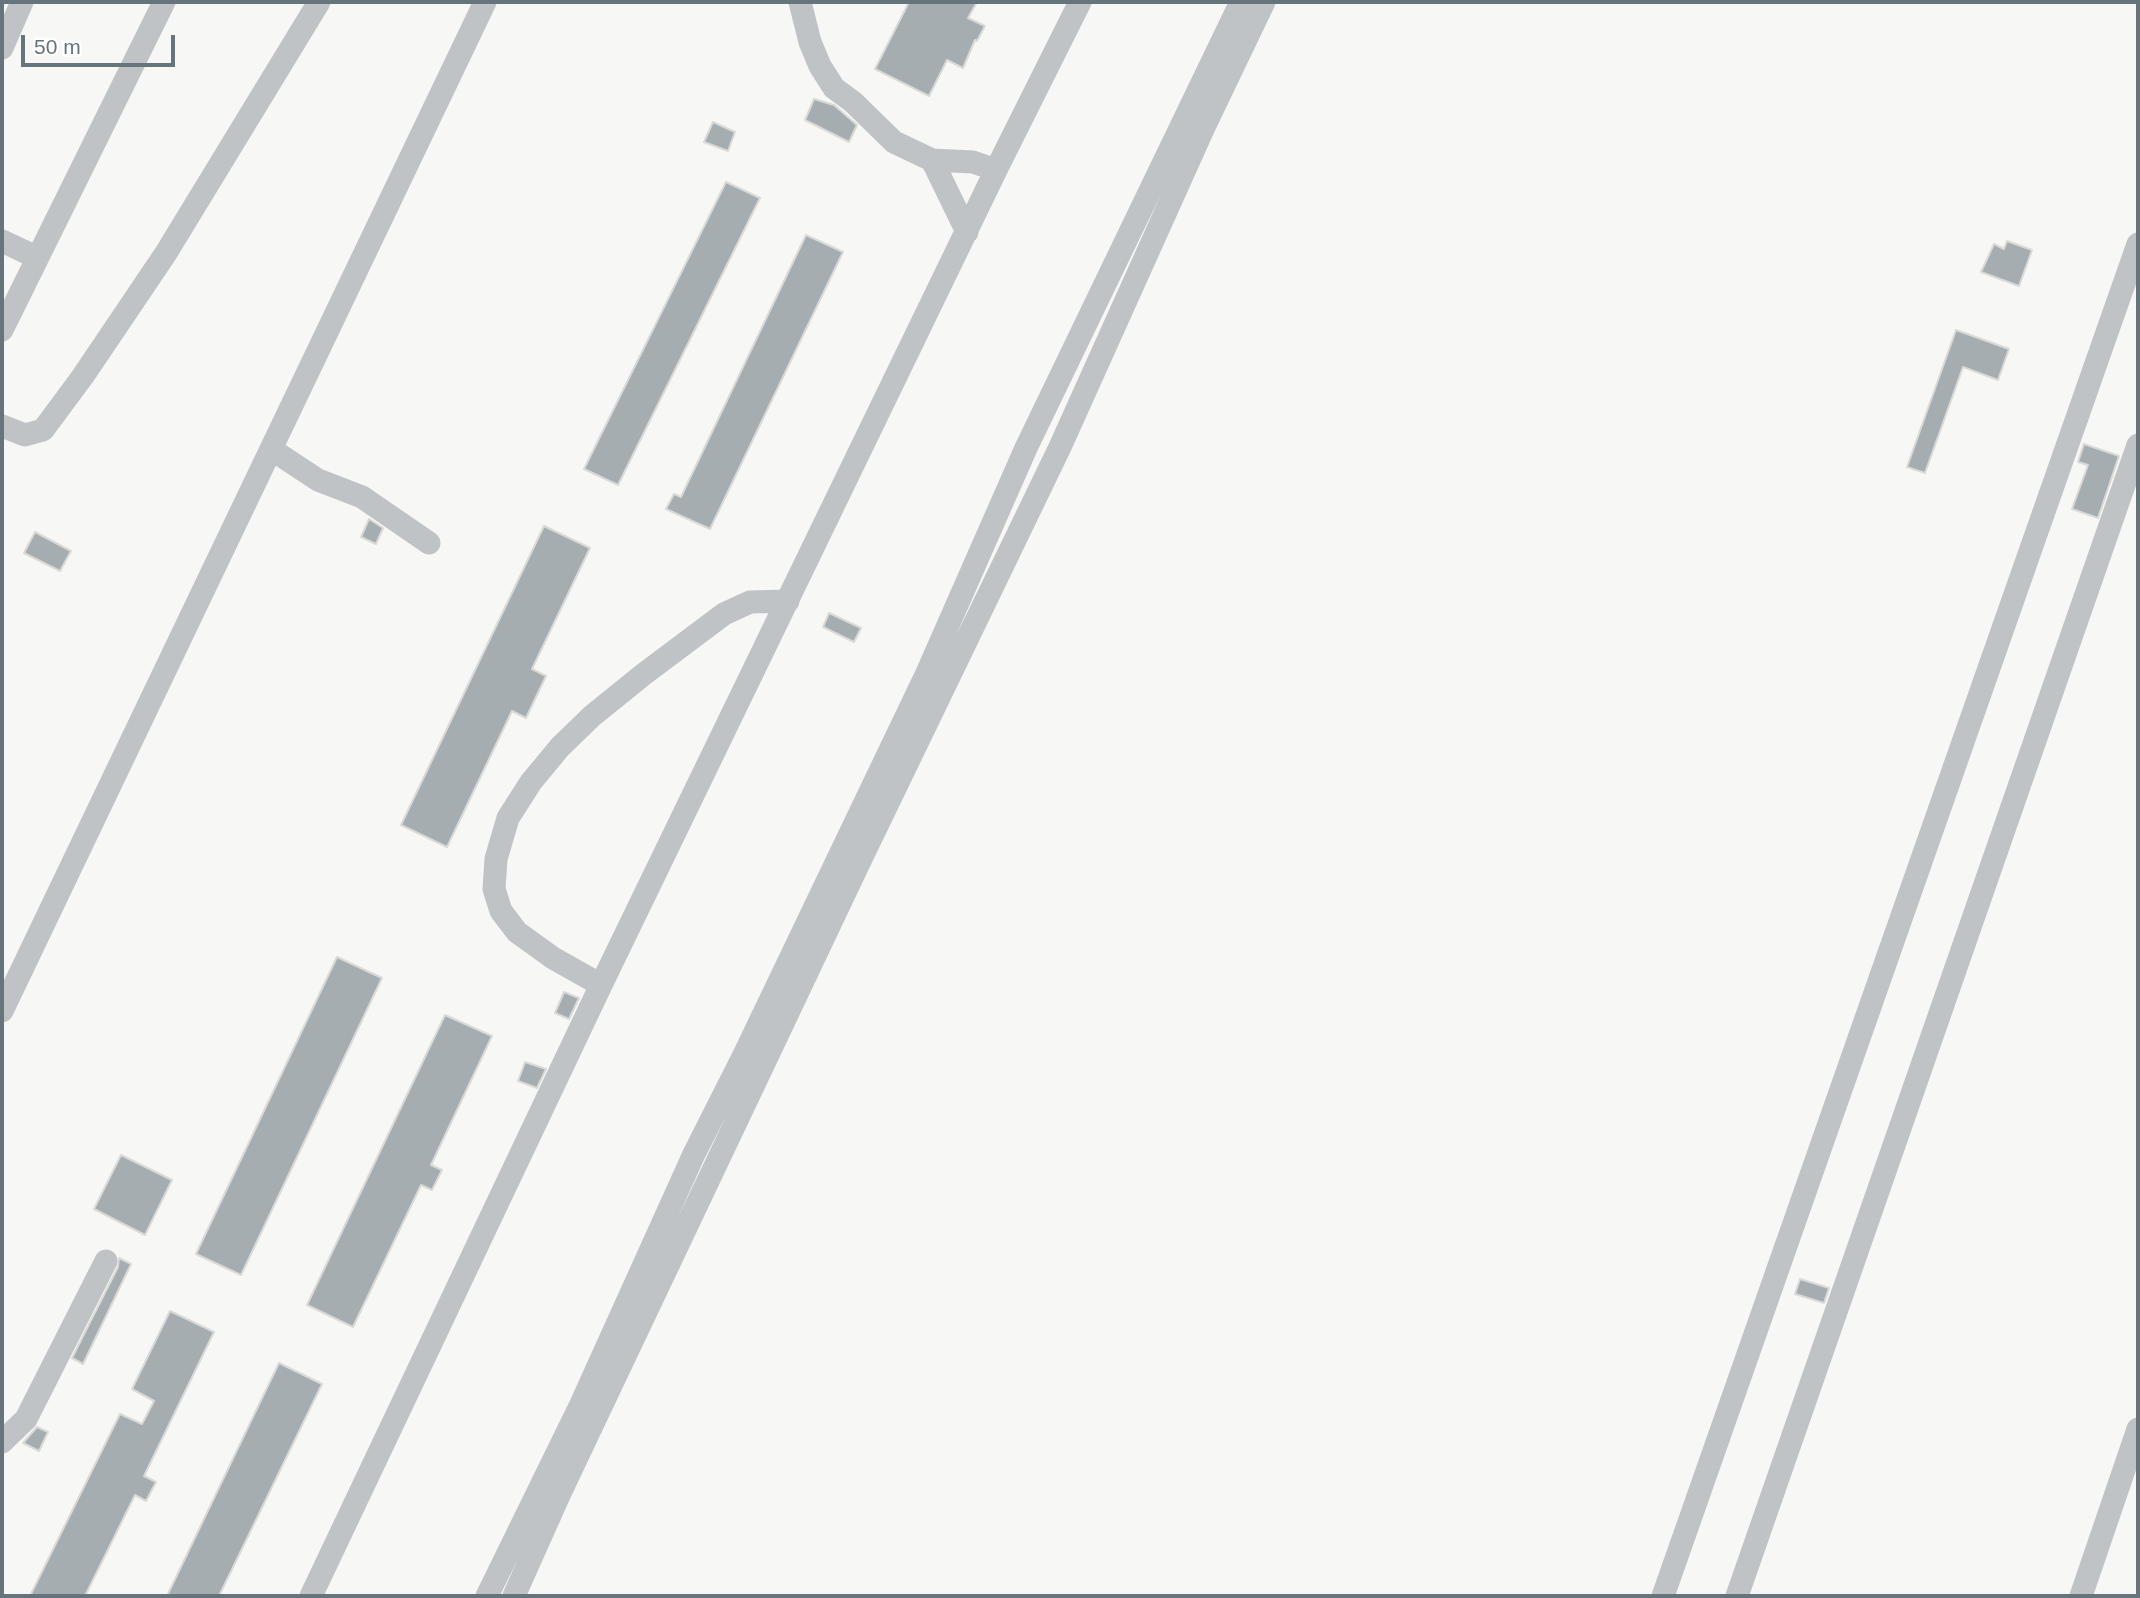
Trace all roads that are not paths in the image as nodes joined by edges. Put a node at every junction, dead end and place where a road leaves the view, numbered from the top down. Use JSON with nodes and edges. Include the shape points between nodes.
{"nodes":[{"id":1,"x":22,"y":2,"type":"edge"},
{"id":2,"x":164,"y":2,"type":"edge"},
{"id":3,"x":319,"y":2,"type":"edge"},
{"id":4,"x":485,"y":2,"type":"edge"},
{"id":5,"x":800,"y":2,"type":"edge"},
{"id":6,"x":1080,"y":2,"type":"edge"},
{"id":7,"x":1241,"y":2,"type":"edge"},
{"id":8,"x":1264,"y":2,"type":"edge"},
{"id":9,"x":2,"y":48,"type":"edge"},
{"id":10,"x":932,"y":160,"type":"junction"},
{"id":11,"x":996,"y":170,"type":"junction"},
{"id":12,"x":967,"y":232,"type":"junction"},
{"id":13,"x":2,"y":241,"type":"edge"},
{"id":14,"x":2138,"y":244,"type":"edge"},
{"id":15,"x":36,"y":257,"type":"junction"},
{"id":16,"x":2,"y":330,"type":"edge"},
{"id":17,"x":2,"y":426,"type":"edge"},
{"id":18,"x":2138,"y":445,"type":"edge"},
{"id":19,"x":271,"y":449,"type":"junction"},
{"id":20,"x":429,"y":543,"type":"dead end"},
{"id":21,"x":788,"y":601,"type":"junction"},
{"id":22,"x":601,"y":985,"type":"junction"},
{"id":23,"x":2,"y":1011,"type":"edge"},
{"id":24,"x":106,"y":1261,"type":"dead end"},
{"id":25,"x":2138,"y":1429,"type":"edge"},
{"id":26,"x":2,"y":1442,"type":"edge"},
{"id":27,"x":311,"y":1596,"type":"edge"},
{"id":28,"x":487,"y":1596,"type":"edge"},
{"id":29,"x":514,"y":1596,"type":"edge"},
{"id":30,"x":1663,"y":1596,"type":"edge"},
{"id":31,"x":1737,"y":1596,"type":"edge"},
{"id":32,"x":2081,"y":1596,"type":"edge"}],
"edges":[{"from":1,"to":9,"type":"street"},
{"from":2,"to":15,"type":"street"},
{"from":3,"to":17,"type":"street","via":[[166,253],[43,430],[25,435]]},
{"from":4,"to":19,"type":"street"},
{"from":5,"to":10,"type":"street","via":[[810,42],[834,88],[894,142]]},
{"from":6,"to":11,"type":"street"},
{"from":7,"to":28,"type":"street","via":[[1026,448],[927,673]]},
{"from":8,"to":29,"type":"street","via":[[1060,447]]},
{"from":10,"to":11,"type":"street","via":[[973,162]]},
{"from":10,"to":12,"type":"street"},
{"from":11,"to":12,"type":"street"},
{"from":12,"to":21,"type":"street"},
{"from":13,"to":15,"type":"street"},
{"from":14,"to":30,"type":"street"},
{"from":15,"to":16,"type":"street"},
{"from":18,"to":31,"type":"street"},
{"from":19,"to":20,"type":"street","via":[[318,480],[362,497]]},
{"from":19,"to":23,"type":"street"},
{"from":21,"to":22,"type":"street"},
{"from":21,"to":22,"type":"street","via":[[750,602],[724,614],[644,674],[559,747],[508,818],[496,859],[494,889],[501,911],[517,932]]},
{"from":22,"to":27,"type":"street"},
{"from":24,"to":26,"type":"street","via":[[26,1419]]},
{"from":25,"to":32,"type":"street"}]}
